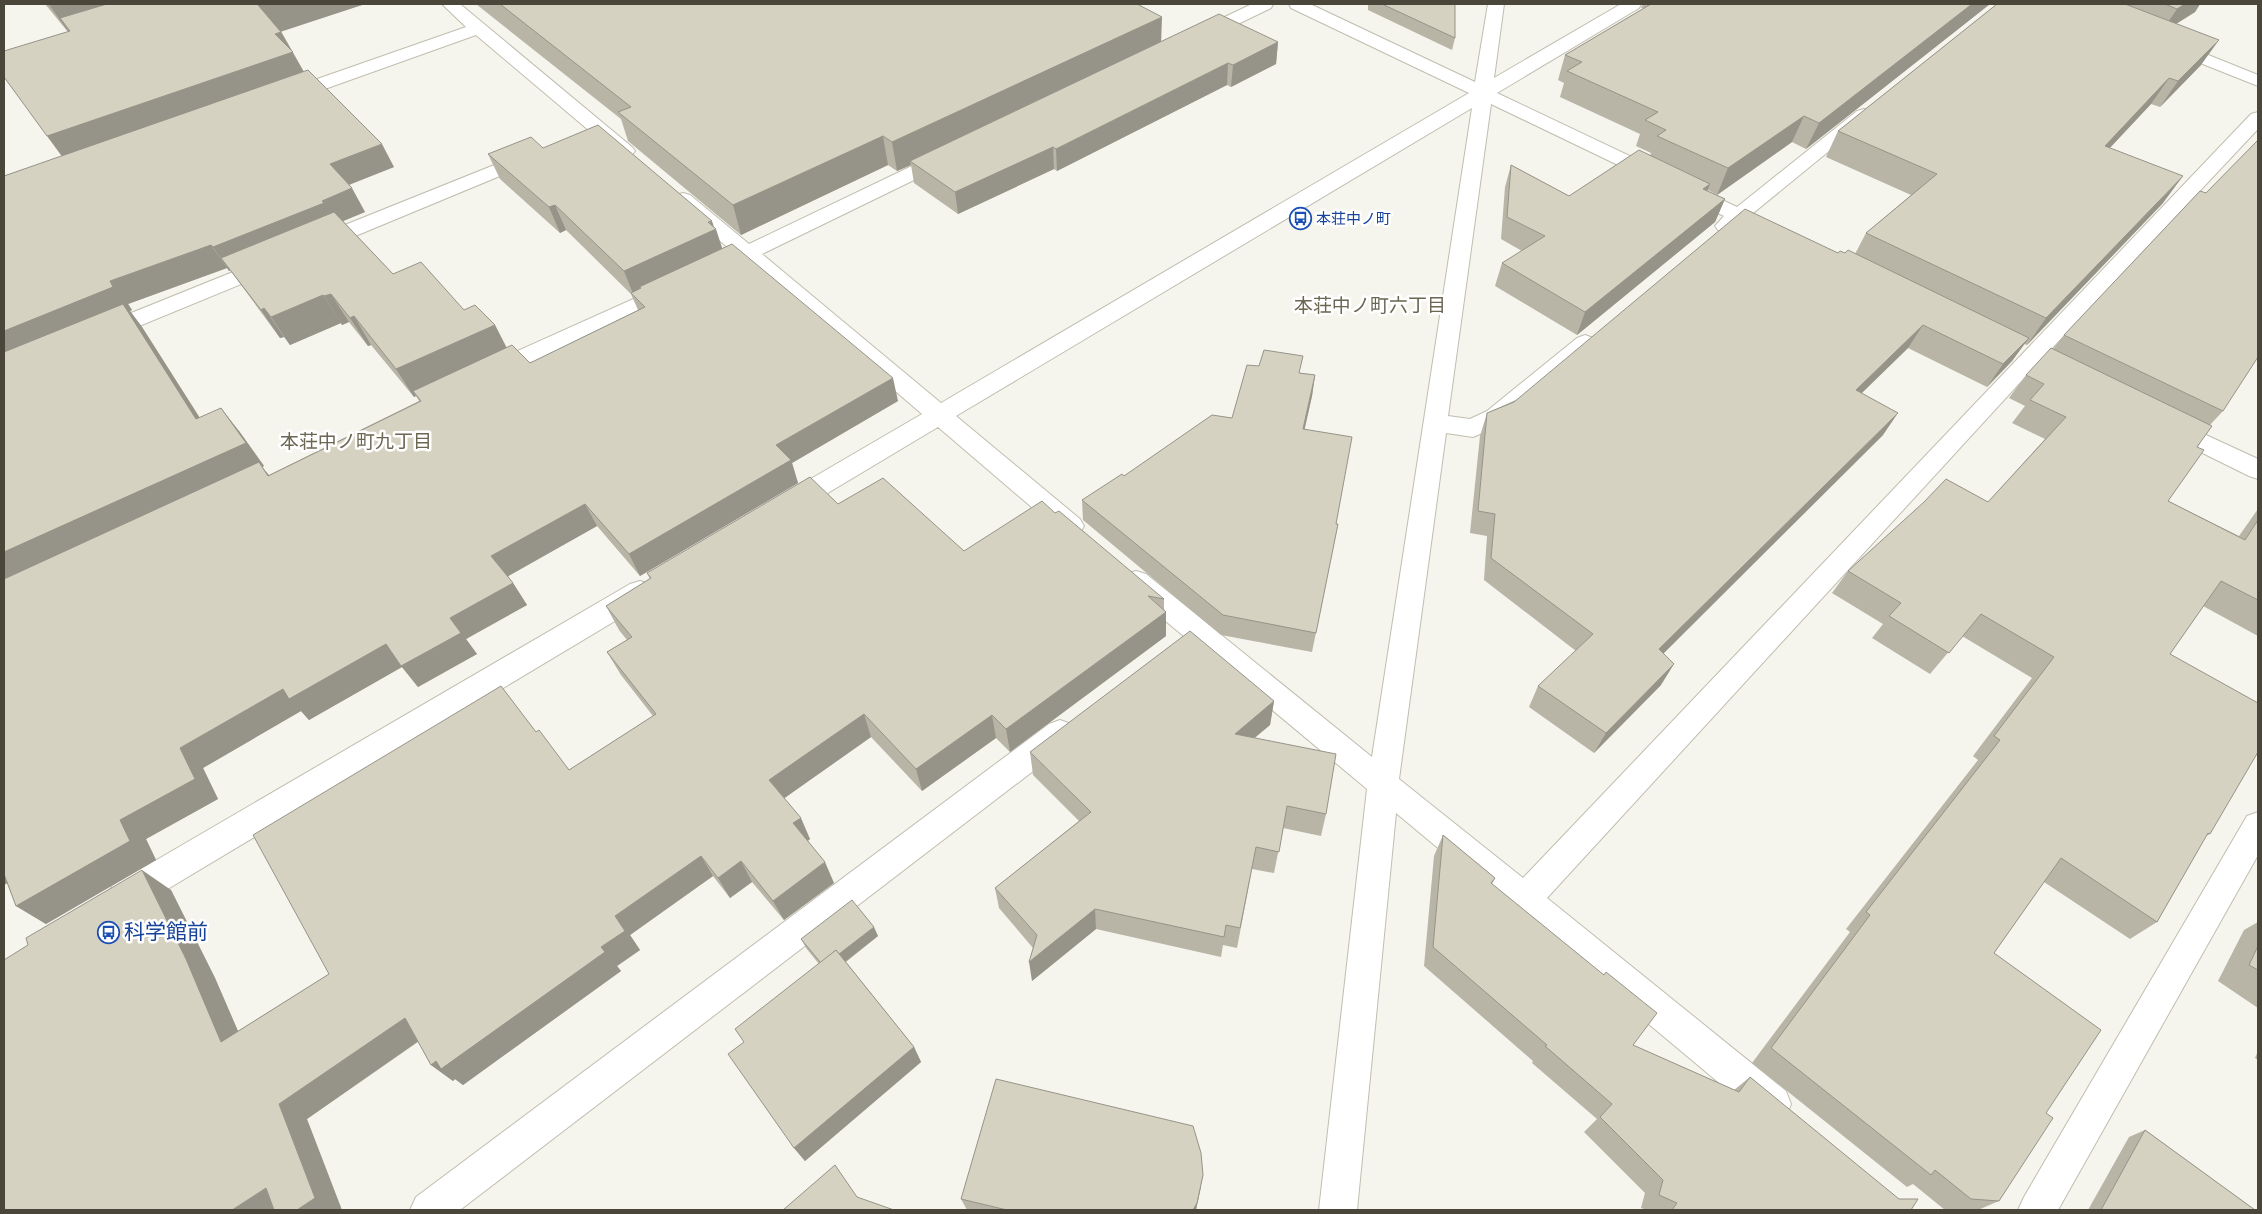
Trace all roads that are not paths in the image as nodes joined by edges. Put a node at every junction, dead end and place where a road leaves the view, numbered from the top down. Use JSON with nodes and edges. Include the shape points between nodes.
{"nodes":[{"id":1,"x":450,"y":4,"type":"edge"},
{"id":2,"x":1265,"y":4,"type":"edge"},
{"id":3,"x":1297,"y":4,"type":"edge"},
{"id":4,"x":1496,"y":4,"type":"edge"},
{"id":5,"x":1633,"y":4,"type":"edge"},
{"id":6,"x":479,"y":28,"type":"junction"},
{"id":7,"x":2158,"y":40,"type":"edge"},
{"id":8,"x":1185,"y":42,"type":"edge"},
{"id":9,"x":2258,"y":80,"type":"edge"},
{"id":10,"x":1483,"y":93,"type":"junction"},
{"id":11,"x":274,"y":101,"type":"edge"},
{"id":12,"x":1879,"y":103,"type":"edge"},
{"id":13,"x":2258,"y":118,"type":"edge"},
{"id":14,"x":962,"y":150,"type":"edge"},
{"id":15,"x":544,"y":151,"type":"edge"},
{"id":16,"x":636,"y":160,"type":"edge"},
{"id":17,"x":666,"y":184,"type":"edge"},
{"id":18,"x":1739,"y":215,"type":"junction"},
{"id":19,"x":1708,"y":240,"type":"edge"},
{"id":20,"x":1792,"y":241,"type":"edge"},
{"id":21,"x":748,"y":253,"type":"junction"},
{"id":22,"x":712,"y":270,"type":"edge"},
{"id":23,"x":685,"y":282,"type":"edge"},
{"id":24,"x":1602,"y":328,"type":"edge"},
{"id":25,"x":86,"y":340,"type":"edge"},
{"id":26,"x":470,"y":383,"type":"edge"},
{"id":27,"x":2144,"y":414,"type":"edge"},
{"id":28,"x":939,"y":415,"type":"junction"},
{"id":29,"x":1436,"y":423,"type":"junction"},
{"id":30,"x":2258,"y":470,"type":"edge"},
{"id":31,"x":768,"y":516,"type":"edge"},
{"id":32,"x":1090,"y":542,"type":"edge"},
{"id":33,"x":1120,"y":568,"type":"edge"},
{"id":34,"x":664,"y":578,"type":"edge"},
{"id":35,"x":1085,"y":715,"type":"edge"},
{"id":36,"x":1383,"y":786,"type":"junction"},
{"id":37,"x":2258,"y":826,"type":"edge"},
{"id":38,"x":1523,"y":901,"type":"junction"},
{"id":39,"x":107,"y":908,"type":"edge"},
{"id":40,"x":1797,"y":1124,"type":"edge"},
{"id":41,"x":428,"y":1210,"type":"edge"},
{"id":42,"x":1338,"y":1210,"type":"edge"},
{"id":43,"x":2037,"y":1210,"type":"edge"}],
"edges":[{"from":1,"to":6,"type":"street"},
{"from":2,"to":8,"type":"street"},
{"from":3,"to":10,"type":"street"},
{"from":4,"to":10,"type":"street"},
{"from":5,"to":10,"type":"street"},
{"from":6,"to":11,"type":"street"},
{"from":6,"to":16,"type":"street","via":[[590,132]]},
{"from":7,"to":9,"type":"street"},
{"from":10,"to":18,"type":"street"},
{"from":10,"to":28,"type":"street"},
{"from":10,"to":29,"type":"street"},
{"from":12,"to":18,"type":"street"},
{"from":13,"to":38,"type":"street"},
{"from":14,"to":21,"type":"street"},
{"from":15,"to":25,"type":"street"},
{"from":17,"to":21,"type":"street"},
{"from":18,"to":19,"type":"street"},
{"from":18,"to":20,"type":"street"},
{"from":21,"to":22,"type":"street"},
{"from":21,"to":28,"type":"street"},
{"from":23,"to":26,"type":"street"},
{"from":24,"to":29,"type":"street","via":[[1496,417],[1473,428]]},
{"from":27,"to":30,"type":"street"},
{"from":28,"to":31,"type":"street"},
{"from":28,"to":32,"type":"street"},
{"from":29,"to":36,"type":"street"},
{"from":33,"to":36,"type":"street","via":[[1183,641]]},
{"from":34,"to":39,"type":"street"},
{"from":35,"to":41,"type":"street"},
{"from":36,"to":38,"type":"street"},
{"from":36,"to":42,"type":"street"},
{"from":37,"to":43,"type":"street"},
{"from":38,"to":40,"type":"street"}]}
